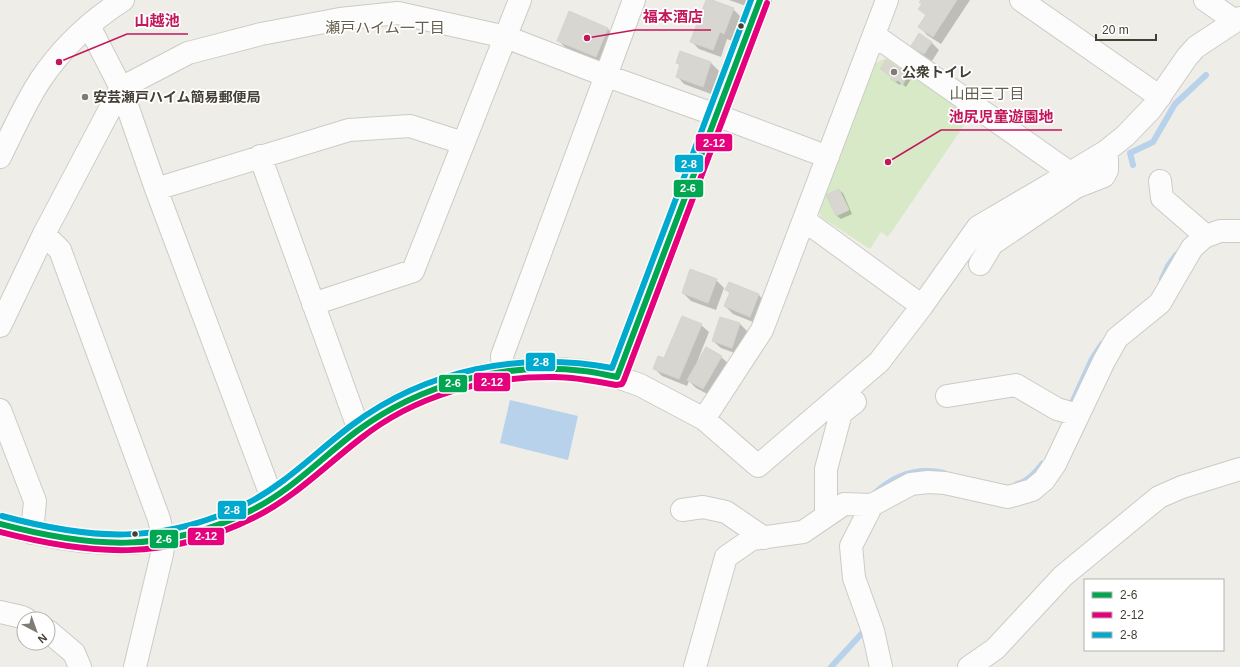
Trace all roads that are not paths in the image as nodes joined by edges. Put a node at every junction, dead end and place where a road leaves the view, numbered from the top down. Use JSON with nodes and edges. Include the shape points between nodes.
{"nodes":[{"id":1,"x":123,"y":0,"type":"edge"},
{"id":2,"x":520,"y":0,"type":"edge"},
{"id":3,"x":634,"y":0,"type":"edge"},
{"id":4,"x":760,"y":0,"type":"edge"},
{"id":5,"x":887,"y":0,"type":"edge"},
{"id":6,"x":1021,"y":0,"type":"edge"},
{"id":7,"x":1205,"y":0,"type":"edge"},
{"id":8,"x":401,"y":6,"type":"edge"},
{"id":9,"x":1238,"y":19,"type":"edge"},
{"id":10,"x":90,"y":26,"type":"junction"},
{"id":11,"x":874,"y":35,"type":"junction"},
{"id":12,"x":506,"y":37,"type":"junction"},
{"id":13,"x":607,"y":76,"type":"junction"},
{"id":14,"x":121,"y":88,"type":"junction"},
{"id":15,"x":1160,"y":96,"type":"junction"},
{"id":16,"x":716,"y":115,"type":"junction"},
{"id":17,"x":463,"y":143,"type":"junction"},
{"id":18,"x":1105,"y":152,"type":"junction"},
{"id":19,"x":260,"y":156,"type":"junction"},
{"id":20,"x":0,"y":157,"type":"edge"},
{"id":21,"x":828,"y":157,"type":"junction"},
{"id":22,"x":1070,"y":173,"type":"junction"},
{"id":23,"x":1160,"y":181,"type":"dead end"},
{"id":24,"x":156,"y":189,"type":"junction"},
{"id":25,"x":804,"y":220,"type":"junction"},
{"id":26,"x":1200,"y":231,"type":"junction"},
{"id":27,"x":1240,"y":231,"type":"edge"},
{"id":28,"x":44,"y":234,"type":"junction"},
{"id":29,"x":980,"y":264,"type":"dead end"},
{"id":30,"x":313,"y":304,"type":"junction"},
{"id":31,"x":922,"y":306,"type":"junction"},
{"id":32,"x":0,"y":326,"type":"edge"},
{"id":33,"x":503,"y":373,"type":"junction"},
{"id":34,"x":617,"y":377,"type":"junction"},
{"id":35,"x":947,"y":396,"type":"dead end"},
{"id":36,"x":855,"y":402,"type":"dead end"},
{"id":37,"x":0,"y":410,"type":"edge"},
{"id":38,"x":1070,"y":413,"type":"junction"},
{"id":39,"x":704,"y":419,"type":"junction"},
{"id":40,"x":359,"y":430,"type":"junction"},
{"id":41,"x":1240,"y":469,"type":"edge"},
{"id":42,"x":272,"y":498,"type":"junction"},
{"id":43,"x":872,"y":505,"type":"junction"},
{"id":44,"x":682,"y":510,"type":"dead end"},
{"id":45,"x":826,"y":516,"type":"junction"},
{"id":46,"x":0,"y":524,"type":"edge"},
{"id":47,"x":32,"y":533,"type":"junction"},
{"id":48,"x":764,"y":538,"type":"junction"},
{"id":49,"x":164,"y":540,"type":"junction"},
{"id":50,"x":0,"y":612,"type":"edge"},
{"id":51,"x":16,"y":616,"type":"edge"},
{"id":52,"x":56,"y":638,"type":"edge"},
{"id":53,"x":80,"y":667,"type":"edge"},
{"id":54,"x":135,"y":667,"type":"edge"},
{"id":55,"x":695,"y":667,"type":"edge"},
{"id":56,"x":881,"y":667,"type":"edge"},
{"id":57,"x":969,"y":667,"type":"edge"}],
"edges":[{"from":1,"to":10,"type":"street"},
{"from":2,"to":12,"type":"street"},
{"from":3,"to":13,"type":"street"},
{"from":4,"to":16,"type":"main road"},
{"from":5,"to":11,"type":"street"},
{"from":6,"to":15,"type":"street"},
{"from":7,"to":9,"type":"street"},
{"from":8,"to":12,"type":"street"},
{"from":8,"to":14,"type":"street","via":[[261,34],[188,53]]},
{"from":9,"to":15,"type":"street","via":[[1196,47]]},
{"from":10,"to":14,"type":"street"},
{"from":10,"to":20,"type":"street","via":[[72,42],[42,78]]},
{"from":11,"to":21,"type":"street"},
{"from":11,"to":22,"type":"street"},
{"from":12,"to":13,"type":"street"},
{"from":12,"to":17,"type":"street"},
{"from":13,"to":16,"type":"street"},
{"from":13,"to":33,"type":"street","via":[[502,356]]},
{"from":14,"to":24,"type":"street"},
{"from":14,"to":28,"type":"street"},
{"from":15,"to":18,"type":"street","via":[[1139,123]]},
{"from":16,"to":21,"type":"street"},
{"from":16,"to":34,"type":"main road"},
{"from":17,"to":19,"type":"street","via":[[410,126],[349,130]]},
{"from":17,"to":30,"type":"street","via":[[413,271]]},
{"from":18,"to":22,"type":"street"},
{"from":18,"to":29,"type":"street","via":[[1108,170],[1104,176],[1076,187],[992,244]]},
{"from":19,"to":24,"type":"street"},
{"from":19,"to":30,"type":"street"},
{"from":21,"to":25,"type":"street"},
{"from":22,"to":31,"type":"street","via":[[978,227]]},
{"from":23,"to":26,"type":"street","via":[[1162,198]]},
{"from":24,"to":42,"type":"street"},
{"from":25,"to":31,"type":"street"},
{"from":25,"to":39,"type":"street","via":[[762,330]]},
{"from":26,"to":27,"type":"street"},
{"from":26,"to":38,"type":"street","via":[[1160,303],[1116,338]]},
{"from":28,"to":32,"type":"street"},
{"from":28,"to":49,"type":"street","via":[[60,250],[159,519]]},
{"from":30,"to":40,"type":"street"},
{"from":31,"to":39,"type":"street","via":[[879,362],[758,466]]},
{"from":33,"to":34,"type":"main road","via":[[583,371]]},
{"from":33,"to":40,"type":"main road","via":[[448,384],[417,396]]},
{"from":34,"to":39,"type":"street","via":[[640,385]]},
{"from":35,"to":38,"type":"street","via":[[1016,385]]},
{"from":36,"to":45,"type":"street","via":[[841,413],[826,469]]},
{"from":37,"to":47,"type":"street","via":[[35,501]]},
{"from":38,"to":43,"type":"street","via":[[1055,464],[1044,480],[1032,490],[1008,497],[945,483],[928,482],[911,484]]},
{"from":40,"to":42,"type":"main road","via":[[304,476]]},
{"from":41,"to":57,"type":"street","via":[[1182,487],[1159,498],[1063,576],[995,649]]},
{"from":42,"to":49,"type":"main road","via":[[222,524]]},
{"from":43,"to":45,"type":"street","via":[[844,504]]},
{"from":43,"to":56,"type":"street","via":[[851,546],[854,578],[873,631]]},
{"from":44,"to":48,"type":"street","via":[[703,507],[726,512]]},
{"from":45,"to":48,"type":"street","via":[[803,532]]},
{"from":46,"to":47,"type":"main road"},
{"from":47,"to":49,"type":"main road","via":[[68,541],[99,544]]},
{"from":48,"to":55,"type":"street","via":[[752,539],[726,556]]},
{"from":49,"to":54,"type":"street"},
{"from":50,"to":51,"type":"street"},
{"from":52,"to":53,"type":"street","via":[[74,653]]}]}
